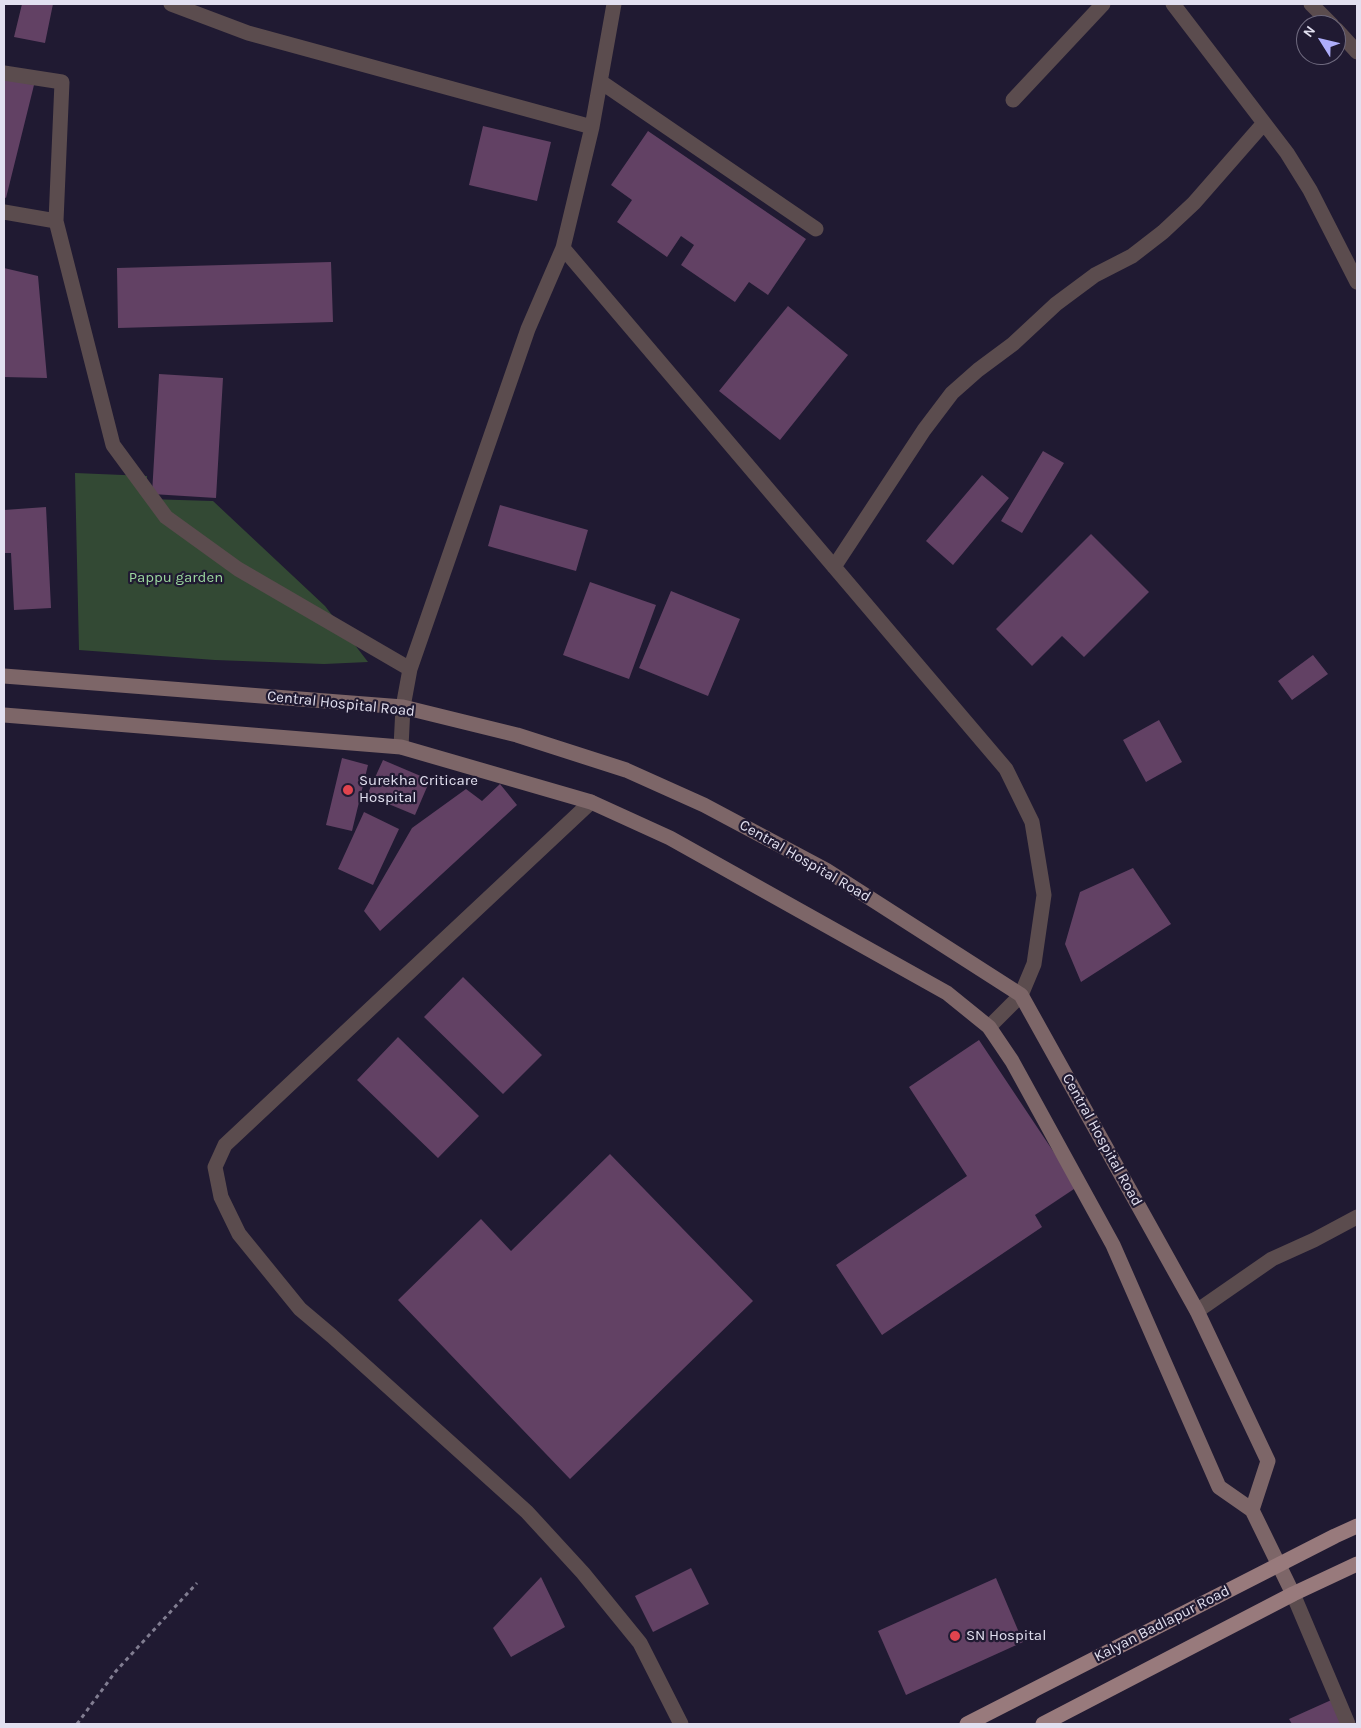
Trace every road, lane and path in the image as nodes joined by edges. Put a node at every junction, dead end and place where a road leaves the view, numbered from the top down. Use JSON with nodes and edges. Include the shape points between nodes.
{"nodes":[{"id":1,"x":171,"y":4,"type":"edge"},
{"id":2,"x":614,"y":4,"type":"edge"},
{"id":3,"x":1103,"y":4,"type":"edge"},
{"id":4,"x":1173,"y":4,"type":"edge"},
{"id":5,"x":1311,"y":4,"type":"edge"},
{"id":6,"x":1322,"y":15,"type":"edge"},
{"id":7,"x":1346,"y":40,"type":"edge"},
{"id":8,"x":1357,"y":52,"type":"edge"},
{"id":9,"x":4,"y":73,"type":"edge"},
{"id":10,"x":600,"y":82,"type":"junction"},
{"id":11,"x":1013,"y":100,"type":"dead end"},
{"id":12,"x":1264,"y":123,"type":"junction"},
{"id":13,"x":592,"y":127,"type":"junction"},
{"id":14,"x":4,"y":212,"type":"edge"},
{"id":15,"x":56,"y":221,"type":"junction"},
{"id":16,"x":816,"y":229,"type":"dead end"},
{"id":17,"x":563,"y":248,"type":"junction"},
{"id":18,"x":1357,"y":282,"type":"edge"},
{"id":19,"x":834,"y":567,"type":"junction"},
{"id":20,"x":410,"y":669,"type":"junction"},
{"id":21,"x":4,"y":676,"type":"edge"},
{"id":22,"x":403,"y":707,"type":"junction"},
{"id":23,"x":4,"y":715,"type":"edge"},
{"id":24,"x":401,"y":747,"type":"junction"},
{"id":25,"x":591,"y":802,"type":"junction"},
{"id":26,"x":1021,"y":995,"type":"junction"},
{"id":27,"x":989,"y":1027,"type":"junction"},
{"id":28,"x":1357,"y":1217,"type":"edge"},
{"id":29,"x":1197,"y":1311,"type":"junction"},
{"id":30,"x":1252,"y":1510,"type":"junction"},
{"id":31,"x":1357,"y":1526,"type":"edge"},
{"id":32,"x":1279,"y":1564,"type":"junction"},
{"id":33,"x":1357,"y":1564,"type":"edge"},
{"id":34,"x":197,"y":1583,"type":"dead end"},
{"id":35,"x":1294,"y":1594,"type":"junction"},
{"id":36,"x":77,"y":1724,"type":"edge"},
{"id":37,"x":680,"y":1724,"type":"edge"},
{"id":38,"x":967,"y":1724,"type":"edge"},
{"id":39,"x":1044,"y":1724,"type":"edge"},
{"id":40,"x":1348,"y":1724,"type":"edge"}],
"edges":[{"from":1,"to":13,"type":"street","via":[[248,33]]},
{"from":2,"to":10,"type":"street"},
{"from":3,"to":11,"type":"street"},
{"from":4,"to":12,"type":"street"},
{"from":5,"to":6,"type":"street"},
{"from":7,"to":8,"type":"street"},
{"from":9,"to":15,"type":"street","via":[[62,82]]},
{"from":10,"to":13,"type":"street"},
{"from":10,"to":16,"type":"street"},
{"from":12,"to":18,"type":"street","via":[[1310,190]]},
{"from":12,"to":19,"type":"street","via":[[1194,203],[1163,232],[1132,256],[1095,275],[1056,304],[952,393]]},
{"from":13,"to":17,"type":"street"},
{"from":14,"to":15,"type":"street"},
{"from":15,"to":20,"type":"street","via":[[113,444],[166,517],[238,569]]},
{"from":17,"to":19,"type":"street"},
{"from":17,"to":20,"type":"street","via":[[528,329]]},
{"from":19,"to":26,"type":"street","via":[[1006,769],[1032,822],[1044,895],[1034,964]]},
{"from":20,"to":22,"type":"street"},
{"from":21,"to":22,"type":"street","name":"Central Hospital Road"},
{"from":22,"to":24,"type":"street"},
{"from":22,"to":26,"type":"street","name":"Central Hospital Road","via":[[517,735],[626,770],[704,805],[826,870]]},
{"from":23,"to":24,"type":"street"},
{"from":24,"to":25,"type":"street"},
{"from":25,"to":27,"type":"street","via":[[670,838],[947,993]]},
{"from":25,"to":37,"type":"street","via":[[225,1145],[215,1167],[221,1197],[239,1234],[300,1309],[527,1512],[571,1560],[640,1643]]},
{"from":26,"to":27,"type":"street"},
{"from":26,"to":29,"type":"street","name":"Central Hospital Road"},
{"from":27,"to":30,"type":"street","via":[[1012,1061],[1113,1245],[1219,1487]]},
{"from":28,"to":29,"type":"street","via":[[1272,1259]]},
{"from":29,"to":30,"type":"street","name":"Central Hospital Road","via":[[1268,1461]]},
{"from":30,"to":32,"type":"street"},
{"from":31,"to":32,"type":"main road","name":"Kalyan Badlapur Road"},
{"from":32,"to":35,"type":"street"},
{"from":32,"to":38,"type":"main road","name":"Kalyan Badlapur Road"},
{"from":33,"to":35,"type":"main road"},
{"from":34,"to":36,"type":"path","via":[[116,1671]]},
{"from":35,"to":39,"type":"main road"},
{"from":35,"to":40,"type":"street"}]}
